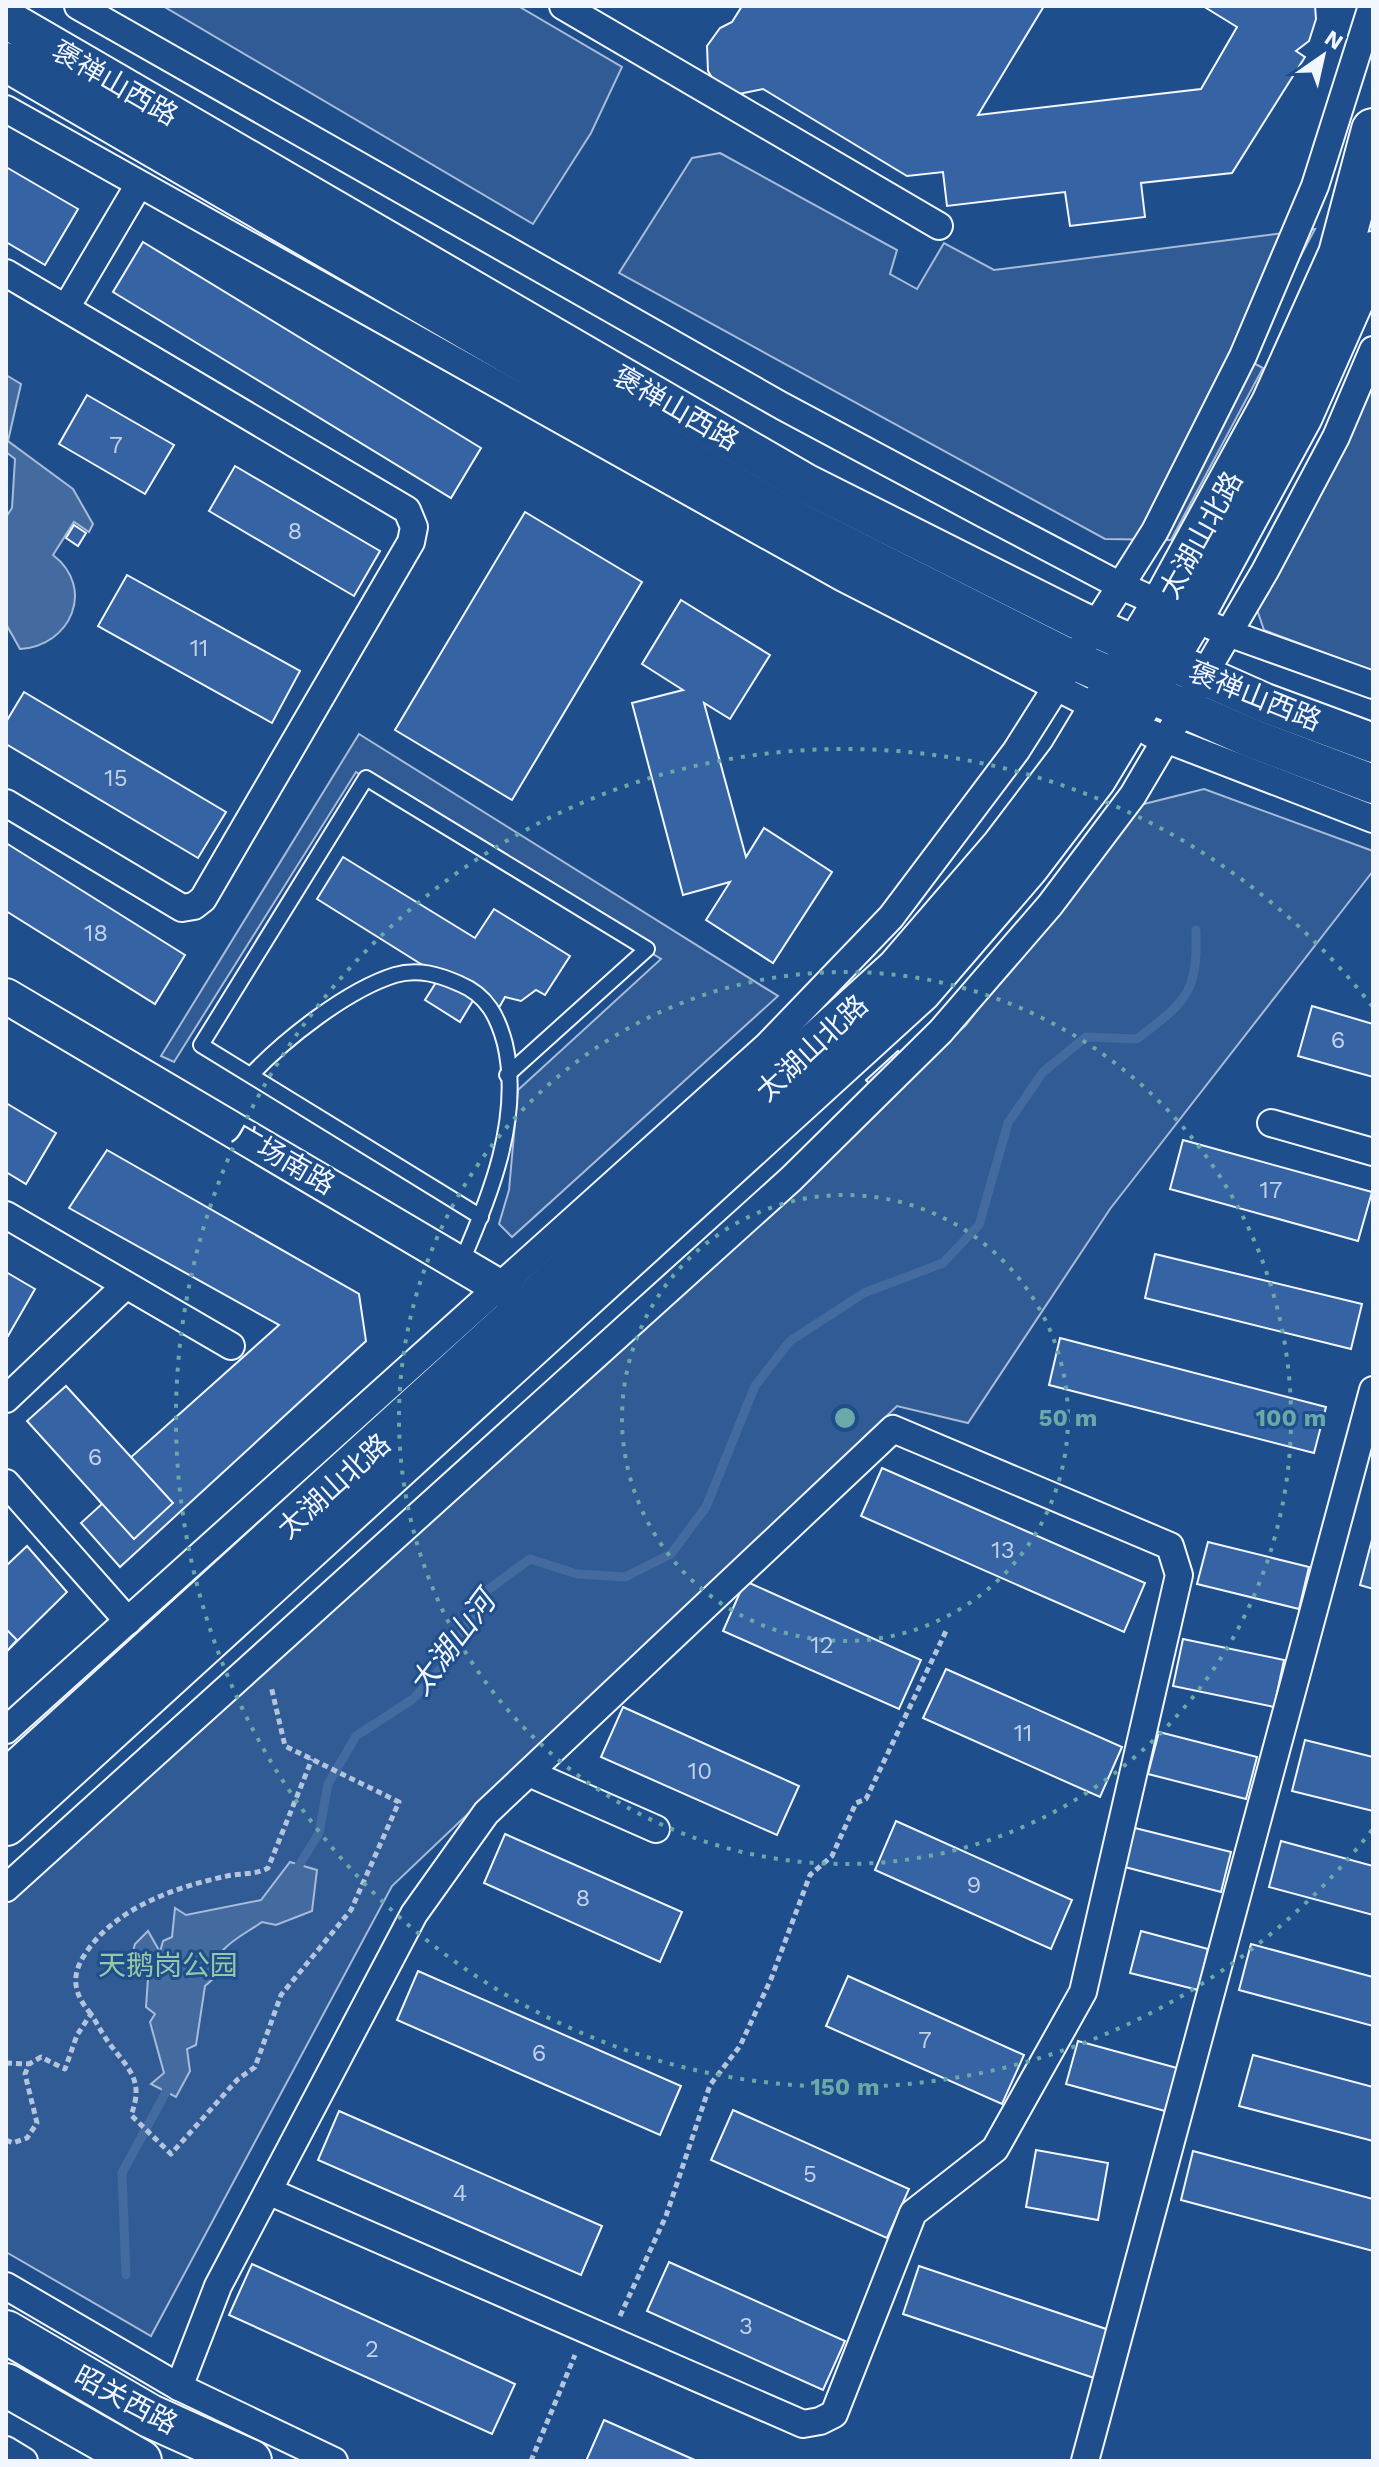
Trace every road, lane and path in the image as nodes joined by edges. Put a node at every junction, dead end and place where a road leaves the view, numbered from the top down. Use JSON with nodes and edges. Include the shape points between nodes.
{"nodes":[{"id":1,"x":78,"y":6,"type":"edge"},
{"id":2,"x":563,"y":6,"type":"edge"},
{"id":3,"x":1372,"y":6,"type":"edge"},
{"id":4,"x":6,"y":19,"type":"edge"},
{"id":5,"x":6,"y":62,"type":"edge"},
{"id":6,"x":6,"y":109,"type":"edge"},
{"id":7,"x":1373,"y":130,"type":"edge"},
{"id":8,"x":138,"y":186,"type":"junction"},
{"id":9,"x":939,"y":226,"type":"dead end"},
{"id":10,"x":1373,"y":253,"type":"edge"},
{"id":11,"x":6,"y":273,"type":"edge"},
{"id":12,"x":66,"y":308,"type":"junction"},
{"id":13,"x":1373,"y":350,"type":"edge"},
{"id":14,"x":1121,"y":586,"type":"junction"},
{"id":15,"x":1194,"y":618,"type":"junction"},
{"id":16,"x":1094,"y":628,"type":"junction"},
{"id":17,"x":1064,"y":674,"type":"junction"},
{"id":18,"x":1373,"y":685,"type":"edge"},
{"id":19,"x":1150,"y":693,"type":"junction"},
{"id":20,"x":1373,"y":743,"type":"edge"},
{"id":21,"x":1373,"y":784,"type":"edge"},
{"id":22,"x":6,"y":803,"type":"edge"},
{"id":23,"x":1373,"y":819,"type":"edge"},
{"id":24,"x":6,"y":996,"type":"edge"},
{"id":25,"x":251,"y":1075,"type":"junction"},
{"id":26,"x":507,"y":1075,"type":"junction"},
{"id":27,"x":1271,"y":1123,"type":"dead end"},
{"id":28,"x":1373,"y":1152,"type":"edge"},
{"id":29,"x":6,"y":1215,"type":"edge"},
{"id":30,"x":481,"y":1217,"type":"junction"},
{"id":31,"x":461,"y":1263,"type":"junction"},
{"id":32,"x":125,"y":1286,"type":"junction"},
{"id":33,"x":531,"y":1305,"type":"junction"},
{"id":34,"x":231,"y":1346,"type":"dead end"},
{"id":35,"x":1373,"y":1390,"type":"edge"},
{"id":36,"x":6,"y":1399,"type":"edge"},
{"id":37,"x":6,"y":1483,"type":"edge"},
{"id":38,"x":128,"y":1621,"type":"junction"},
{"id":39,"x":947,"y":1629,"type":"dead end"},
{"id":40,"x":268,"y":1673,"type":"dead end"},
{"id":41,"x":6,"y":1730,"type":"edge"},
{"id":42,"x":312,"y":1759,"type":"junction"},
{"id":43,"x":529,"y":1773,"type":"junction"},
{"id":44,"x":6,"y":1782,"type":"edge"},
{"id":45,"x":6,"y":1824,"type":"edge"},
{"id":46,"x":656,"y":1829,"type":"dead end"},
{"id":47,"x":6,"y":1888,"type":"edge"},
{"id":48,"x":91,"y":2014,"type":"junction"},
{"id":49,"x":6,"y":2063,"type":"edge"},
{"id":50,"x":29,"y":2064,"type":"junction"},
{"id":51,"x":6,"y":2140,"type":"edge"},
{"id":52,"x":268,"y":2191,"type":"junction"},
{"id":53,"x":6,"y":2286,"type":"edge"},
{"id":54,"x":608,"y":2310,"type":"dead end"},
{"id":55,"x":6,"y":2332,"type":"edge"},
{"id":56,"x":578,"y":2347,"type":"dead end"},
{"id":57,"x":6,"y":2385,"type":"edge"},
{"id":58,"x":179,"y":2387,"type":"junction"},
{"id":59,"x":238,"y":2443,"type":"edge"},
{"id":60,"x":6,"y":2450,"type":"edge"},
{"id":61,"x":24,"y":2461,"type":"edge"},
{"id":62,"x":140,"y":2461,"type":"edge"},
{"id":63,"x":334,"y":2461,"type":"edge"},
{"id":64,"x":531,"y":2461,"type":"edge"},
{"id":65,"x":1085,"y":2461,"type":"edge"}],
"edges":[{"from":1,"to":14,"type":"street","via":[[782,406]]},
{"from":2,"to":9,"type":"street"},
{"from":3,"to":14,"type":"street","via":[[1315,186],[1243,356],[1155,531]]},
{"from":4,"to":16,"type":"main road","name":"褒禅山西路","via":[[805,483]]},
{"from":5,"to":17,"type":"main road","name":"褒禅山西路"},
{"from":6,"to":8,"type":"street"},
{"from":7,"to":15,"type":"main road","name":"太湖山北路","via":[[1334,268],[1273,403]]},
{"from":8,"to":12,"type":"street"},
{"from":8,"to":17,"type":"street","via":[[843,578]]},
{"from":10,"to":15,"type":"main road","name":"太湖山北路","via":[[1301,416]]},
{"from":11,"to":12,"type":"street"},
{"from":12,"to":22,"type":"street","via":[[407,510],[414,527],[411,542],[203,899],[194,906],[182,908]]},
{"from":13,"to":15,"type":"street","via":[[1336,437]]},
{"from":14,"to":15,"type":"street"},
{"from":14,"to":16,"type":"street"},
{"from":15,"to":18,"type":"street"},
{"from":15,"to":19,"type":"main road","name":"太湖山北路"},
{"from":15,"to":19,"type":"street"},
{"from":16,"to":17,"type":"street"},
{"from":16,"to":19,"type":"main road","name":"褒禅山西路"},
{"from":17,"to":19,"type":"main road","name":"褒禅山西路"},
{"from":17,"to":33,"type":"street","via":[[1008,763],[891,917]]},
{"from":19,"to":20,"type":"main road","name":"褒禅山西路"},
{"from":19,"to":21,"type":"main road","name":"褒禅山西路"},
{"from":19,"to":23,"type":"street"},
{"from":19,"to":33,"type":"main road","name":"太湖山北路","via":[[1095,778],[1027,867],[920,991]]},
{"from":19,"to":47,"type":"street","via":[[1133,795],[1050,905],[941,1031],[791,1179]]},
{"from":24,"to":31,"type":"street","name":"广场南路"},
{"from":25,"to":26,"type":"lane","via":[[279,1045],[366,989],[397,974],[435,973],[471,988],[493,1007]]},
{"from":25,"to":26,"type":"lane","via":[[201,1045],[366,778],[647,949]]},
{"from":25,"to":30,"type":"lane"},
{"from":26,"to":30,"type":"lane","via":[[503,1143]]},
{"from":27,"to":28,"type":"street"},
{"from":29,"to":32,"type":"street"},
{"from":30,"to":31,"type":"lane"},
{"from":31,"to":33,"type":"street","name":"广场南路"},
{"from":32,"to":34,"type":"street"},
{"from":32,"to":36,"type":"street"},
{"from":33,"to":38,"type":"street"},
{"from":33,"to":44,"type":"main road","name":"太湖山北路"},
{"from":33,"to":45,"type":"main road","name":"太湖山北路"},
{"from":35,"to":65,"type":"street"},
{"from":37,"to":38,"type":"street"},
{"from":38,"to":41,"type":"street"},
{"from":39,"to":54,"type":"path","via":[[866,1799],[856,1803],[832,1856],[810,1875],[740,2046],[710,2085],[666,2216],[621,2316]]},
{"from":40,"to":42,"type":"path","via":[[285,1746]]},
{"from":42,"to":48,"type":"path","via":[[268,1868],[146,1902],[94,1939],[74,1981],[78,1999]]},
{"from":42,"to":48,"type":"path","via":[[399,1802],[351,1910],[281,1995],[255,2067],[171,2154],[131,2115],[136,2084],[127,2061]]},
{"from":43,"to":46,"type":"street"},
{"from":43,"to":52,"type":"street","via":[[486,1813],[414,1914]]},
{"from":43,"to":52,"type":"street","via":[[893,1429],[1170,1546],[1179,1575],[1083,1992],[995,2149],[913,2213],[834,2414],[803,2424]]},
{"from":48,"to":50,"type":"path","via":[[65,2069],[41,2057]]},
{"from":49,"to":50,"type":"path"},
{"from":50,"to":51,"type":"path","via":[[25,2074],[37,2123],[27,2138]]},
{"from":52,"to":58,"type":"street","via":[[218,2286]]},
{"from":53,"to":58,"type":"street"},
{"from":55,"to":59,"type":"main road","name":"昭关西路","via":[[150,2416]]},
{"from":56,"to":64,"type":"path"},
{"from":57,"to":62,"type":"main road","name":"昭关西路"},
{"from":58,"to":59,"type":"street"},
{"from":59,"to":63,"type":"street"},
{"from":60,"to":61,"type":"street"}]}
